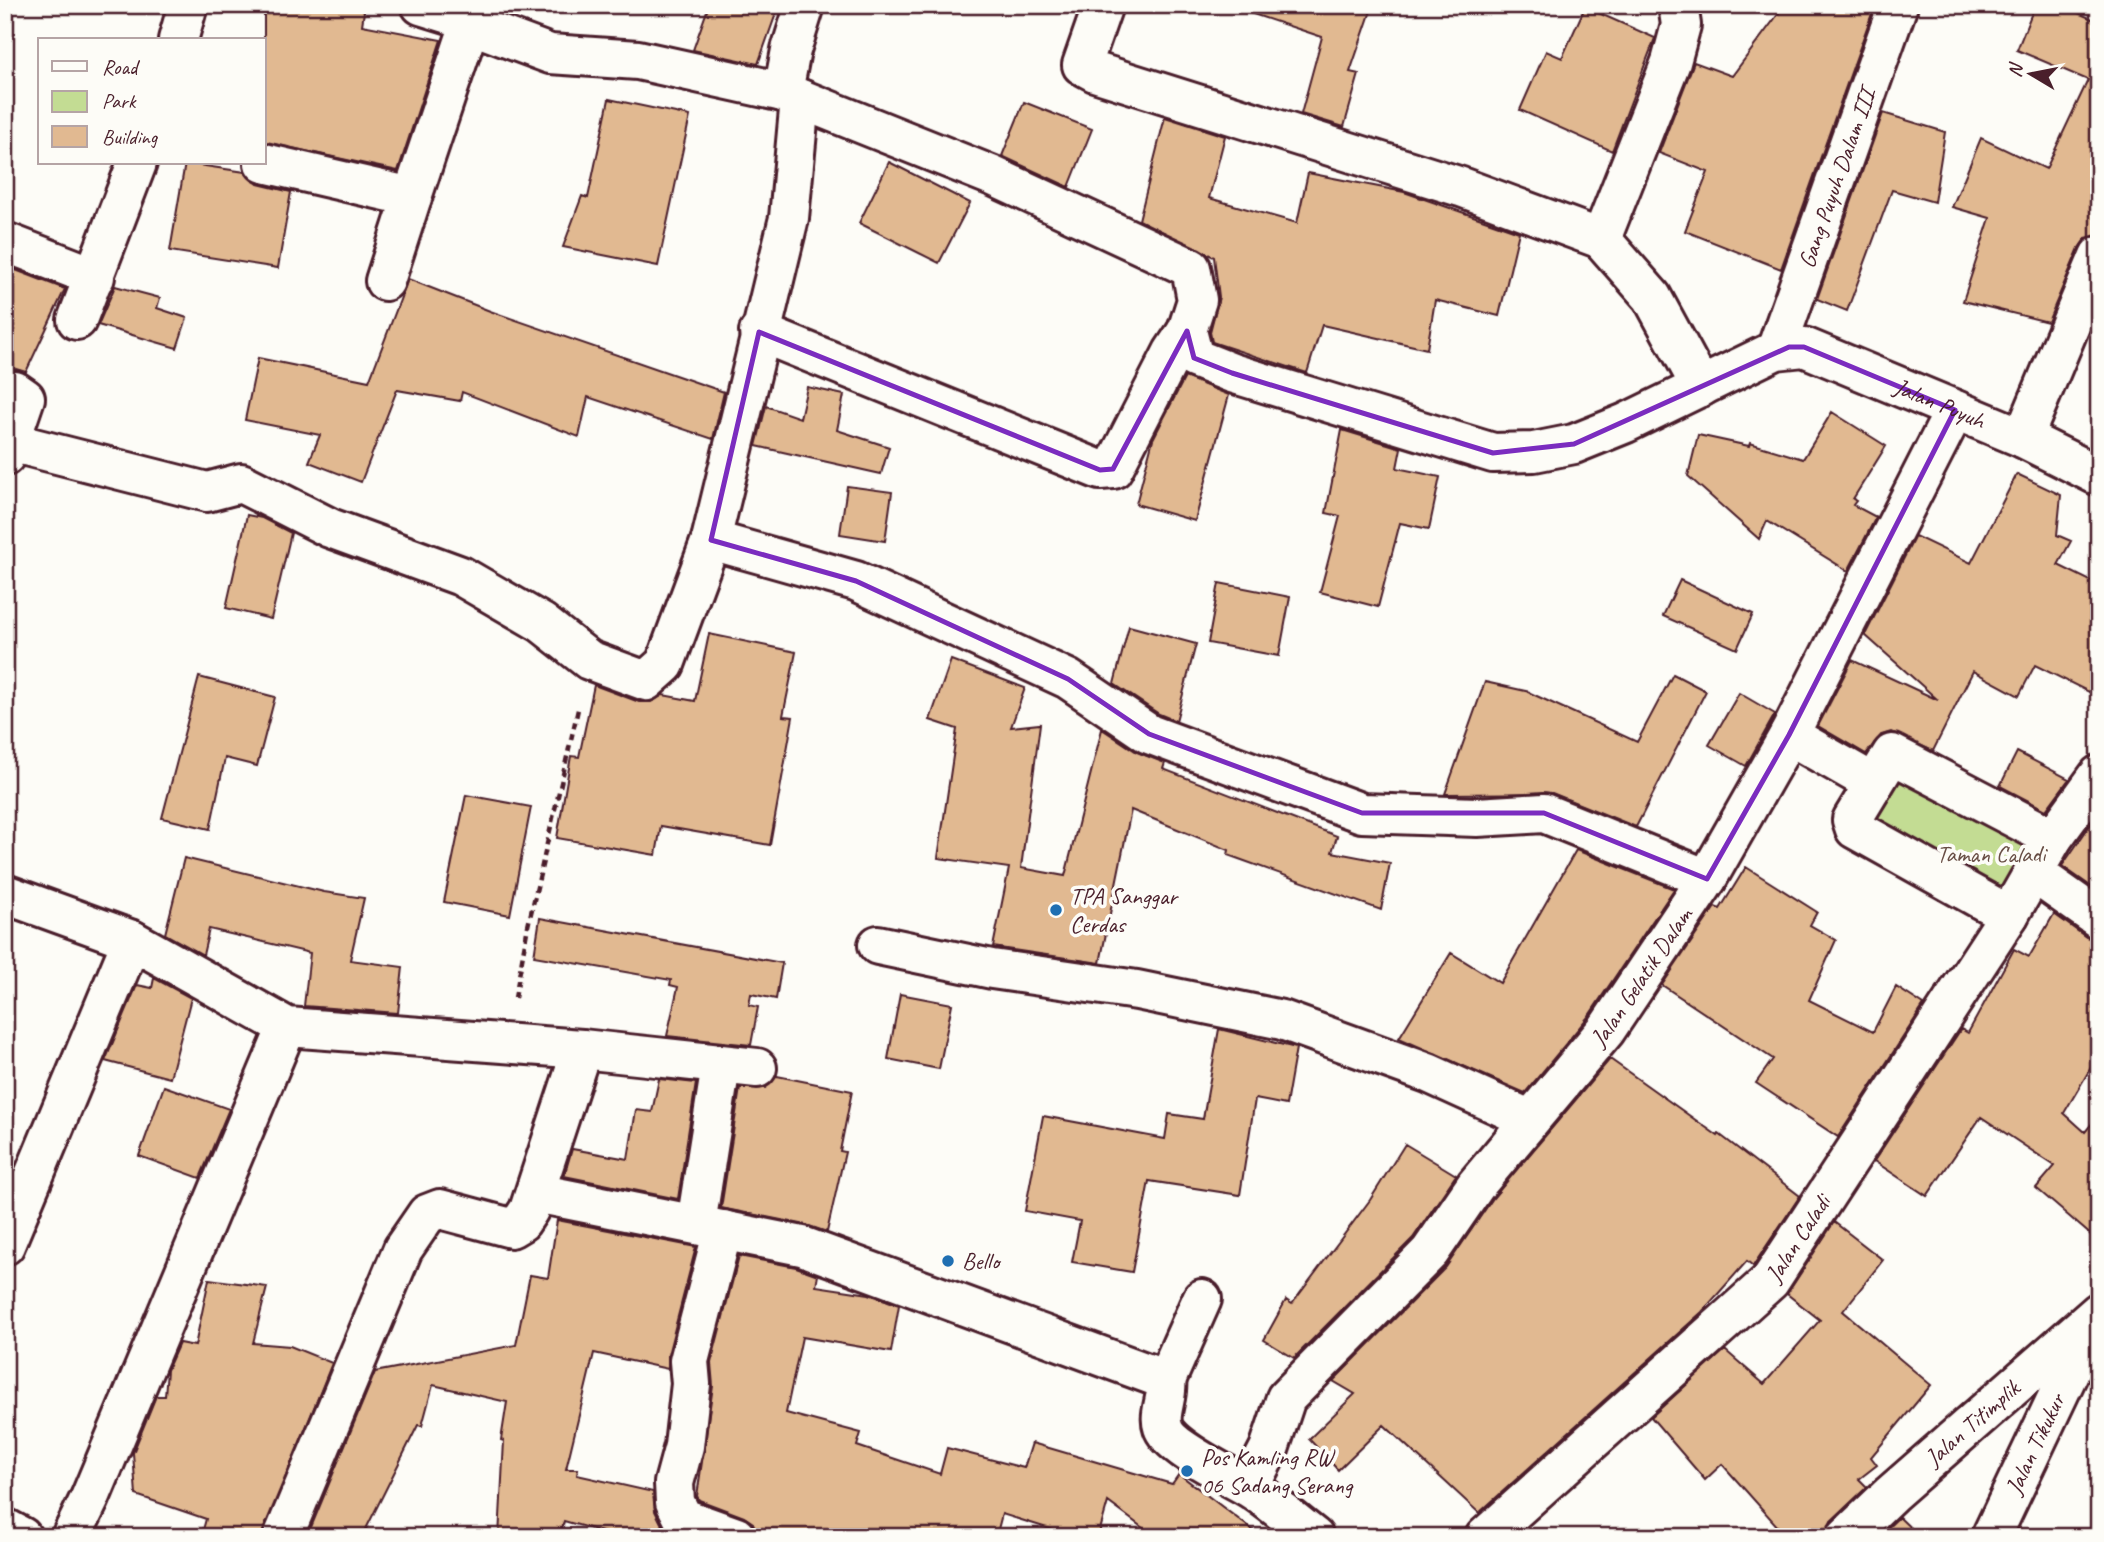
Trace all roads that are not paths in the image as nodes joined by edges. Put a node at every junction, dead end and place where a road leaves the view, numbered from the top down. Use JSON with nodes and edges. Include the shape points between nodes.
{"nodes":[{"id":1,"x":188,"y":5,"type":"edge"},
{"id":2,"x":421,"y":5,"type":"edge"},
{"id":3,"x":805,"y":5,"type":"edge"},
{"id":4,"x":1103,"y":5,"type":"edge"},
{"id":5,"x":1678,"y":5,"type":"edge"},
{"id":6,"x":1898,"y":5,"type":"edge"},
{"id":7,"x":470,"y":24,"type":"junction"},
{"id":8,"x":179,"y":38,"type":"edge"},
{"id":9,"x":792,"y":95,"type":"junction"},
{"id":10,"x":266,"y":163,"type":"edge"},
{"id":11,"x":137,"y":164,"type":"edge"},
{"id":12,"x":412,"y":197,"type":"junction"},
{"id":13,"x":1601,"y":239,"type":"junction"},
{"id":14,"x":5,"y":242,"type":"edge"},
{"id":15,"x":2099,"y":256,"type":"edge"},
{"id":16,"x":94,"y":277,"type":"junction"},
{"id":17,"x":385,"y":281,"type":"dead end"},
{"id":18,"x":77,"y":320,"type":"dead end"},
{"id":19,"x":1187,"y":331,"type":"junction"},
{"id":20,"x":759,"y":332,"type":"junction"},
{"id":21,"x":1776,"y":350,"type":"junction"},
{"id":22,"x":1701,"y":387,"type":"junction"},
{"id":23,"x":15,"y":391,"type":"dead end"},
{"id":24,"x":1955,"y":410,"type":"junction"},
{"id":25,"x":2023,"y":438,"type":"junction"},
{"id":26,"x":7,"y":451,"type":"edge"},
{"id":27,"x":2099,"y":476,"type":"edge"},
{"id":28,"x":711,"y":540,"type":"junction"},
{"id":29,"x":1789,"y":734,"type":"junction"},
{"id":30,"x":2099,"y":775,"type":"edge"},
{"id":31,"x":1873,"y":783,"type":"junction"},
{"id":32,"x":2053,"y":838,"type":"junction"},
{"id":33,"x":2034,"y":873,"type":"junction"},
{"id":34,"x":1707,"y":880,"type":"junction"},
{"id":35,"x":5,"y":894,"type":"edge"},
{"id":36,"x":2009,"y":915,"type":"junction"},
{"id":37,"x":2099,"y":919,"type":"edge"},
{"id":38,"x":132,"y":940,"type":"junction"},
{"id":39,"x":878,"y":945,"type":"dead end"},
{"id":40,"x":287,"y":1027,"type":"junction"},
{"id":41,"x":582,"y":1049,"type":"junction"},
{"id":42,"x":1529,"y":1119,"type":"junction"},
{"id":43,"x":536,"y":1194,"type":"junction"},
{"id":44,"x":710,"y":1227,"type":"junction"},
{"id":45,"x":5,"y":1245,"type":"edge"},
{"id":46,"x":1202,"y":1299,"type":"dead end"},
{"id":47,"x":2098,"y":1313,"type":"edge"},
{"id":48,"x":1166,"y":1380,"type":"junction"},
{"id":49,"x":1249,"y":1487,"type":"junction"},
{"id":50,"x":5,"y":1528,"type":"edge"},
{"id":51,"x":22,"y":1537,"type":"edge"},
{"id":52,"x":71,"y":1537,"type":"edge"},
{"id":53,"x":283,"y":1537,"type":"edge"},
{"id":54,"x":736,"y":1537,"type":"edge"},
{"id":55,"x":1314,"y":1537,"type":"edge"},
{"id":56,"x":1485,"y":1537,"type":"edge"},
{"id":57,"x":1846,"y":1537,"type":"edge"},
{"id":58,"x":1992,"y":1537,"type":"edge"}],
"edges":[{"from":1,"to":8,"type":"street"},
{"from":2,"to":7,"type":"street"},
{"from":3,"to":9,"type":"street","via":[[790,50]]},
{"from":4,"to":13,"type":"street","via":[[1082,65],[1095,72],[1461,187]]},
{"from":5,"to":13,"type":"street","via":[[1681,25],[1671,62]]},
{"from":6,"to":21,"type":"street","name":"Gang Puyuh Dalam III"},
{"from":7,"to":9,"type":"street","via":[[550,54],[638,60]]},
{"from":7,"to":12,"type":"street"},
{"from":9,"to":19,"type":"street","via":[[993,176],[1191,268],[1197,300]]},
{"from":9,"to":20,"type":"street","via":[[789,218]]},
{"from":10,"to":12,"type":"street"},
{"from":11,"to":16,"type":"street"},
{"from":12,"to":17,"type":"street"},
{"from":13,"to":22,"type":"street","via":[[1652,297]]},
{"from":14,"to":16,"type":"street"},
{"from":15,"to":25,"type":"street"},
{"from":16,"to":18,"type":"street"},
{"from":19,"to":20,"type":"street","via":[[1113,469],[1100,470]]},
{"from":19,"to":22,"type":"street","via":[[1194,358],[1231,373],[1493,453],[1534,452],[1574,444]]},
{"from":20,"to":28,"type":"street"},
{"from":21,"to":22,"type":"street"},
{"from":21,"to":24,"type":"street","name":"Jalan Puyuh","via":[[1804,347]]},
{"from":23,"to":26,"type":"street","via":[[25,398]]},
{"from":24,"to":25,"type":"street","name":"Jalan Puyuh"},
{"from":24,"to":29,"type":"street","name":"Jalan Gelatik Dalam"},
{"from":25,"to":27,"type":"street","name":"Jalan Puyuh"},
{"from":26,"to":28,"type":"street","via":[[207,492],[242,483],[330,528],[461,576],[542,623],[589,660],[646,681],[665,664]]},
{"from":28,"to":34,"type":"street","via":[[856,581],[1068,679],[1149,734],[1362,813],[1477,817],[1544,813]]},
{"from":29,"to":31,"type":"street"},
{"from":29,"to":34,"type":"street","name":"Jalan Gelatik Dalam"},
{"from":30,"to":32,"type":"street","name":"Jalan Caladi"},
{"from":31,"to":32,"type":"street","via":[[1889,755],[1894,755]]},
{"from":31,"to":36,"type":"street","via":[[1852,820],[1855,829]]},
{"from":32,"to":33,"type":"street","name":"Jalan Caladi"},
{"from":33,"to":36,"type":"street","name":"Jalan Caladi"},
{"from":33,"to":37,"type":"street"},
{"from":34,"to":42,"type":"street","name":"Jalan Gelatik Dalam","via":[[1606,1030]]},
{"from":35,"to":38,"type":"street"},
{"from":36,"to":56,"type":"street","name":"Jalan Caladi","via":[[1770,1281]]},
{"from":38,"to":40,"type":"street"},
{"from":38,"to":45,"type":"street"},
{"from":39,"to":42,"type":"street","via":[[1282,1020],[1428,1073]]},
{"from":40,"to":41,"type":"street"},
{"from":40,"to":52,"type":"street"},
{"from":41,"to":43,"type":"street"},
{"from":41,"to":44,"type":"street","via":[[739,1067]]},
{"from":42,"to":49,"type":"street","name":"Jalan Gelatik Dalam","via":[[1430,1252],[1286,1398],[1269,1449]]},
{"from":43,"to":44,"type":"street"},
{"from":43,"to":53,"type":"street","via":[[521,1222],[511,1228],[440,1209],[427,1214],[403,1250]]},
{"from":44,"to":48,"type":"street","via":[[802,1246]]},
{"from":44,"to":54,"type":"street","via":[[674,1492],[683,1518]]},
{"from":46,"to":48,"type":"street"},
{"from":47,"to":57,"type":"street","name":"Jalan Titimplik"},
{"from":47,"to":58,"type":"street","name":"Jalan Tikukur"},
{"from":48,"to":49,"type":"street","via":[[1161,1421],[1165,1434],[1219,1473]]},
{"from":49,"to":55,"type":"street"},
{"from":50,"to":51,"type":"street"}]}
